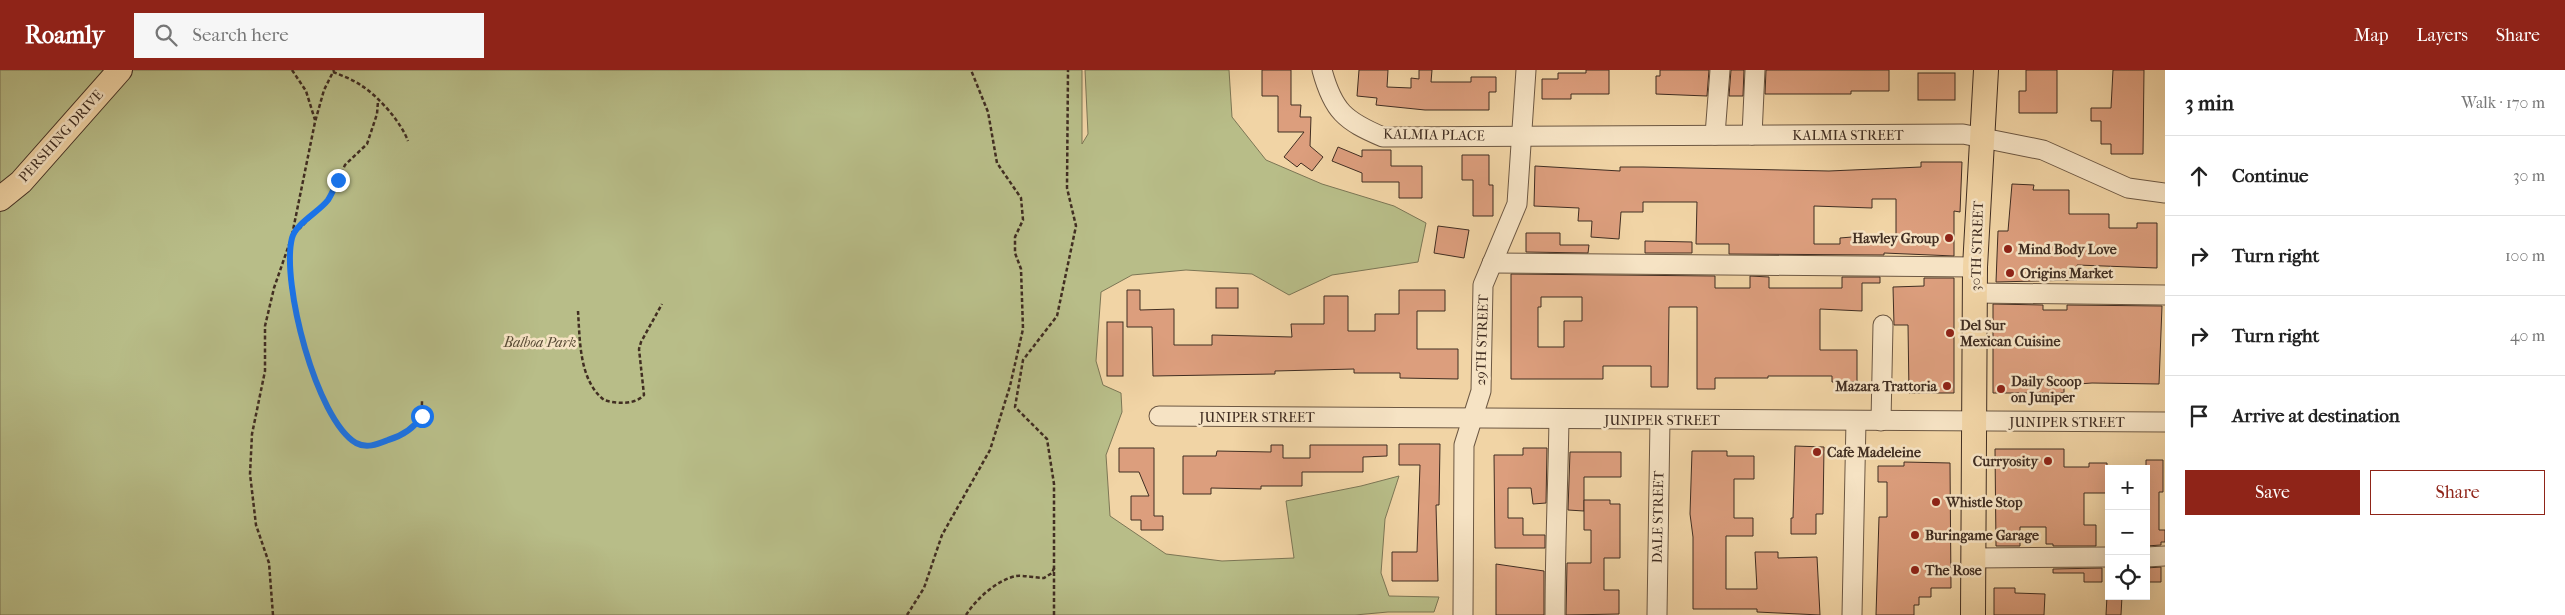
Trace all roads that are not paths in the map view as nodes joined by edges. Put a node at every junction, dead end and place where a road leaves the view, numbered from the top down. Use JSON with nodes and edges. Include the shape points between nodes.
{"nodes":[{"id":1,"x":113,"y":70,"type":"edge"},
{"id":2,"x":1322,"y":70,"type":"edge"},
{"id":3,"x":1526,"y":70,"type":"edge"},
{"id":4,"x":1720,"y":70,"type":"edge"},
{"id":5,"x":1755,"y":70,"type":"edge"},
{"id":6,"x":1986,"y":70,"type":"edge"},
{"id":7,"x":1715,"y":135,"type":"junction"},
{"id":8,"x":1752,"y":135,"type":"junction"},
{"id":9,"x":1521,"y":137,"type":"junction"},
{"id":10,"x":1982,"y":138,"type":"junction"},
{"id":11,"x":0,"y":179,"type":"edge"},
{"id":12,"x":2165,"y":193,"type":"edge"},
{"id":13,"x":0,"y":200,"type":"edge"},
{"id":14,"x":1492,"y":263,"type":"junction"},
{"id":15,"x":1975,"y":267,"type":"junction"},
{"id":16,"x":1974,"y":293,"type":"junction"},
{"id":17,"x":2165,"y":294,"type":"edge"},
{"id":18,"x":1882,"y":326,"type":"dead end"},
{"id":19,"x":1159,"y":416,"type":"dead end"},
{"id":20,"x":1472,"y":418,"type":"junction"},
{"id":21,"x":1559,"y":419,"type":"junction"},
{"id":22,"x":1660,"y":420,"type":"junction"},
{"id":23,"x":1856,"y":421,"type":"junction"},
{"id":24,"x":1881,"y":421,"type":"junction"},
{"id":25,"x":1974,"y":422,"type":"junction"},
{"id":26,"x":2165,"y":422,"type":"edge"},
{"id":27,"x":2165,"y":556,"type":"edge"},
{"id":28,"x":2105,"y":557,"type":"edge"},
{"id":29,"x":2150,"y":557,"type":"edge"},
{"id":30,"x":1973,"y":558,"type":"junction"},
{"id":31,"x":1463,"y":615,"type":"edge"},
{"id":32,"x":1555,"y":615,"type":"edge"},
{"id":33,"x":1657,"y":615,"type":"edge"},
{"id":34,"x":1852,"y":615,"type":"edge"},
{"id":35,"x":1973,"y":615,"type":"edge"}],
"edges":[{"from":1,"to":11,"type":"main road","name":"PERSHING DRIVE"},
{"from":1,"to":13,"type":"main road","name":"PERSHING DRIVE","via":[[21,182]]},
{"from":2,"to":9,"type":"street","name":"KALMIA PLACE","via":[[1328,92],[1341,113],[1357,126],[1383,137]]},
{"from":3,"to":9,"type":"street","name":"29TH STREET"},
{"from":4,"to":7,"type":"street"},
{"from":5,"to":8,"type":"street"},
{"from":6,"to":10,"type":"main road","name":"30TH STREET"},
{"from":7,"to":8,"type":"street","name":"KALMIA STREET"},
{"from":7,"to":9,"type":"street","name":"KALMIA STREET"},
{"from":8,"to":10,"type":"street","name":"KALMIA STREET","via":[[1963,134]]},
{"from":9,"to":14,"type":"street","name":"29TH STREET","via":[[1517,204]]},
{"from":10,"to":12,"type":"street","name":"KALMIA STREET","via":[[2043,150],[2128,188]]},
{"from":10,"to":15,"type":"main road","name":"30TH STREET"},
{"from":14,"to":15,"type":"street"},
{"from":14,"to":20,"type":"street","name":"29TH STREET","via":[[1483,285],[1481,391]]},
{"from":15,"to":16,"type":"main road","name":"30TH STREET"},
{"from":16,"to":17,"type":"street"},
{"from":16,"to":25,"type":"main road","name":"30TH STREET"},
{"from":18,"to":24,"type":"street"},
{"from":19,"to":20,"type":"street","name":"JUNIPER STREET"},
{"from":20,"to":21,"type":"street","name":"JUNIPER STREET"},
{"from":20,"to":31,"type":"street","name":"29TH STREET","via":[[1464,445]]},
{"from":21,"to":22,"type":"street","name":"JUNIPER STREET"},
{"from":21,"to":32,"type":"street"},
{"from":22,"to":23,"type":"street","name":"JUNIPER STREET"},
{"from":22,"to":33,"type":"street","name":"DALE STREET"},
{"from":23,"to":24,"type":"street","name":"JUNIPER STREET"},
{"from":23,"to":34,"type":"street"},
{"from":24,"to":25,"type":"street","name":"JUNIPER STREET"},
{"from":25,"to":26,"type":"street","name":"JUNIPER STREET"},
{"from":25,"to":30,"type":"main road","name":"30TH STREET"},
{"from":27,"to":29,"type":"street"},
{"from":28,"to":30,"type":"street"},
{"from":30,"to":35,"type":"main road","name":"30TH STREET"}]}
